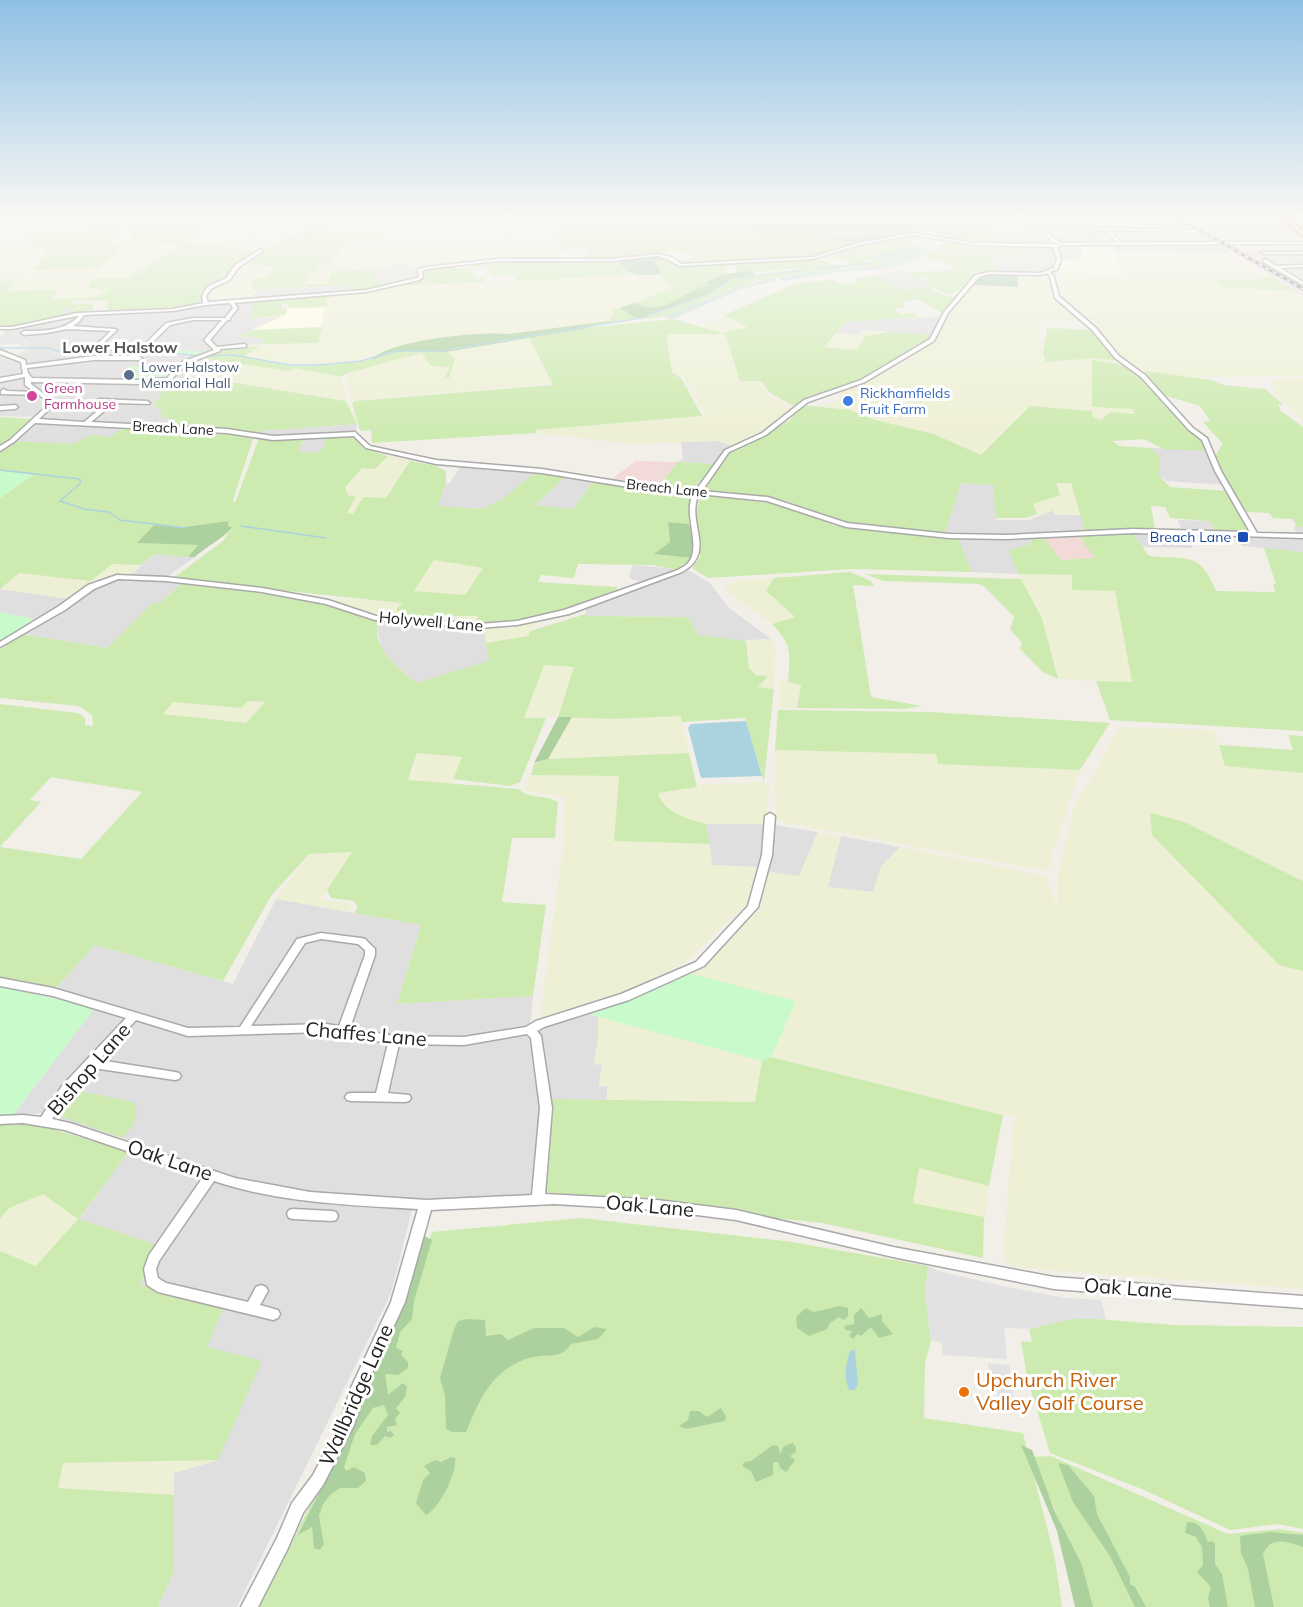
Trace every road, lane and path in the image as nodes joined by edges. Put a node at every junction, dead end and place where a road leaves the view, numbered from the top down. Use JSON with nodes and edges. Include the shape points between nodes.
{"nodes":[{"id":1,"x":207,"y":290,"type":"edge"},
{"id":2,"x":369,"y":290,"type":"edge"},
{"id":3,"x":965,"y":290,"type":"edge"},
{"id":4,"x":1055,"y":290,"type":"edge"},
{"id":5,"x":205,"y":304,"type":"junction"},
{"id":6,"x":232,"y":304,"type":"junction"},
{"id":7,"x":77,"y":314,"type":"junction"},
{"id":8,"x":228,"y":319,"type":"junction"},
{"id":9,"x":64,"y":327,"type":"junction"},
{"id":10,"x":2,"y":328,"type":"edge"},
{"id":11,"x":24,"y":333,"type":"dead end"},
{"id":12,"x":0,"y":336,"type":"edge"},
{"id":13,"x":149,"y":343,"type":"dead end"},
{"id":14,"x":232,"y":343,"type":"dead end"},
{"id":15,"x":99,"y":345,"type":"dead end"},
{"id":16,"x":218,"y":348,"type":"junction"},
{"id":17,"x":0,"y":352,"type":"edge"},
{"id":18,"x":139,"y":358,"type":"dead end"},
{"id":19,"x":24,"y":367,"type":"junction"},
{"id":20,"x":0,"y":380,"type":"edge"},
{"id":21,"x":28,"y":380,"type":"junction"},
{"id":22,"x":4,"y":391,"type":"dead end"},
{"id":23,"x":20,"y":393,"type":"junction"},
{"id":24,"x":38,"y":394,"type":"junction"},
{"id":25,"x":99,"y":401,"type":"dead end"},
{"id":26,"x":112,"y":402,"type":"junction"},
{"id":27,"x":147,"y":403,"type":"dead end"},
{"id":28,"x":15,"y":407,"type":"dead end"},
{"id":29,"x":0,"y":408,"type":"edge"},
{"id":30,"x":35,"y":421,"type":"junction"},
{"id":31,"x":85,"y":424,"type":"junction"},
{"id":32,"x":0,"y":448,"type":"edge"},
{"id":33,"x":697,"y":491,"type":"junction"},
{"id":34,"x":1254,"y":533,"type":"junction"},
{"id":35,"x":1303,"y":536,"type":"edge"},
{"id":36,"x":0,"y":645,"type":"edge"},
{"id":37,"x":770,"y":816,"type":"dead end"},
{"id":38,"x":0,"y":982,"type":"edge"},
{"id":39,"x":134,"y":1016,"type":"junction"},
{"id":40,"x":244,"y":1029,"type":"junction"},
{"id":41,"x":344,"y":1029,"type":"junction"},
{"id":42,"x":529,"y":1030,"type":"junction"},
{"id":43,"x":394,"y":1040,"type":"junction"},
{"id":44,"x":89,"y":1063,"type":"junction"},
{"id":45,"x":175,"y":1077,"type":"dead end"},
{"id":46,"x":351,"y":1097,"type":"dead end"},
{"id":47,"x":381,"y":1097,"type":"junction"},
{"id":48,"x":405,"y":1098,"type":"dead end"},
{"id":49,"x":0,"y":1120,"type":"edge"},
{"id":50,"x":45,"y":1121,"type":"junction"},
{"id":51,"x":211,"y":1175,"type":"junction"},
{"id":52,"x":317,"y":1198,"type":"junction"},
{"id":53,"x":538,"y":1199,"type":"junction"},
{"id":54,"x":426,"y":1205,"type":"junction"},
{"id":55,"x":293,"y":1214,"type":"dead end"},
{"id":56,"x":312,"y":1215,"type":"junction"},
{"id":57,"x":332,"y":1216,"type":"dead end"},
{"id":58,"x":261,"y":1291,"type":"dead end"},
{"id":59,"x":1303,"y":1302,"type":"edge"},
{"id":60,"x":252,"y":1307,"type":"junction"},
{"id":61,"x":273,"y":1314,"type":"dead end"},
{"id":62,"x":249,"y":1607,"type":"edge"}],
"edges":[{"from":1,"to":5,"type":"street"},
{"from":2,"to":6,"type":"street"},
{"from":3,"to":33,"type":"street","via":[[946,313],[932,340],[872,377],[800,404],[782,423],[727,451]]},
{"from":4,"to":34,"type":"street","via":[[1057,297],[1094,329],[1117,357],[1143,376],[1205,439],[1218,471]]},
{"from":5,"to":6,"type":"street"},
{"from":5,"to":7,"type":"street","via":[[173,310]]},
{"from":6,"to":8,"type":"street","via":[[236,308]]},
{"from":7,"to":9,"type":"street","via":[[81,318]]},
{"from":7,"to":10,"type":"street"},
{"from":8,"to":13,"type":"street","via":[[168,324]]},
{"from":8,"to":16,"type":"street","via":[[207,340]]},
{"from":9,"to":11,"type":"street"},
{"from":9,"to":15,"type":"street","via":[[115,330]]},
{"from":10,"to":12,"type":"street"},
{"from":14,"to":16,"type":"street","via":[[243,346]]},
{"from":16,"to":21,"type":"street","via":[[184,363],[172,378],[158,381]]},
{"from":17,"to":19,"type":"street","via":[[21,359]]},
{"from":18,"to":19,"type":"street","via":[[94,358]]},
{"from":19,"to":21,"type":"street"},
{"from":20,"to":21,"type":"street"},
{"from":21,"to":23,"type":"street"},
{"from":21,"to":24,"type":"street"},
{"from":22,"to":23,"type":"street"},
{"from":23,"to":24,"type":"street"},
{"from":24,"to":30,"type":"street","via":[[53,403]]},
{"from":25,"to":26,"type":"street"},
{"from":26,"to":27,"type":"street"},
{"from":26,"to":31,"type":"street"},
{"from":28,"to":29,"type":"street"},
{"from":30,"to":31,"type":"street","name":"Breach Lane"},
{"from":30,"to":32,"type":"street"},
{"from":31,"to":33,"type":"street","name":"Breach Lane","via":[[240,432],[273,438],[355,434],[376,450],[436,462]]},
{"from":33,"to":34,"type":"street","name":"Breach Lane","via":[[782,502],[846,525],[949,536],[1119,531]]},
{"from":33,"to":36,"type":"street","name":"Holywell Lane","via":[[692,516],[696,556],[689,566],[580,608],[528,621],[480,626],[375,618],[312,599],[130,576],[99,582]]},
{"from":34,"to":35,"type":"street","name":"Breach Lane"},
{"from":37,"to":42,"type":"street","name":"Chaffes Lane","via":[[767,855],[753,907],[700,964],[626,997]]},
{"from":38,"to":39,"type":"street","name":"Chaffes Lane","via":[[53,992]]},
{"from":39,"to":40,"type":"street","name":"Chaffes Lane","via":[[188,1032]]},
{"from":39,"to":44,"type":"street","name":"Bishop Lane"},
{"from":40,"to":41,"type":"street","name":"Chaffes Lane"},
{"from":40,"to":41,"type":"street","via":[[295,948],[307,938],[321,936],[362,941],[370,949]]},
{"from":41,"to":43,"type":"street","name":"Chaffes Lane"},
{"from":42,"to":43,"type":"street","name":"Chaffes Lane","via":[[464,1041]]},
{"from":42,"to":53,"type":"street","via":[[536,1036],[546,1108]]},
{"from":43,"to":47,"type":"street"},
{"from":44,"to":45,"type":"street"},
{"from":44,"to":50,"type":"street","name":"Bishop Lane"},
{"from":46,"to":47,"type":"street"},
{"from":47,"to":48,"type":"street"},
{"from":49,"to":50,"type":"street","name":"Oak Lane"},
{"from":50,"to":51,"type":"street","name":"Oak Lane"},
{"from":51,"to":52,"type":"street","name":"Oak Lane"},
{"from":51,"to":60,"type":"street","via":[[154,1259],[150,1269],[152,1281],[163,1288]]},
{"from":52,"to":54,"type":"street","name":"Oak Lane"},
{"from":52,"to":56,"type":"street"},
{"from":53,"to":54,"type":"street","name":"Oak Lane"},
{"from":53,"to":59,"type":"street","name":"Oak Lane","via":[[657,1205],[736,1215],[893,1252],[1054,1283]]},
{"from":54,"to":62,"type":"street","name":"Wallbridge Lane","via":[[398,1302],[358,1388],[347,1425],[318,1480],[297,1508]]},
{"from":55,"to":56,"type":"street"},
{"from":56,"to":57,"type":"street"},
{"from":58,"to":60,"type":"street"},
{"from":60,"to":61,"type":"street"}]}
